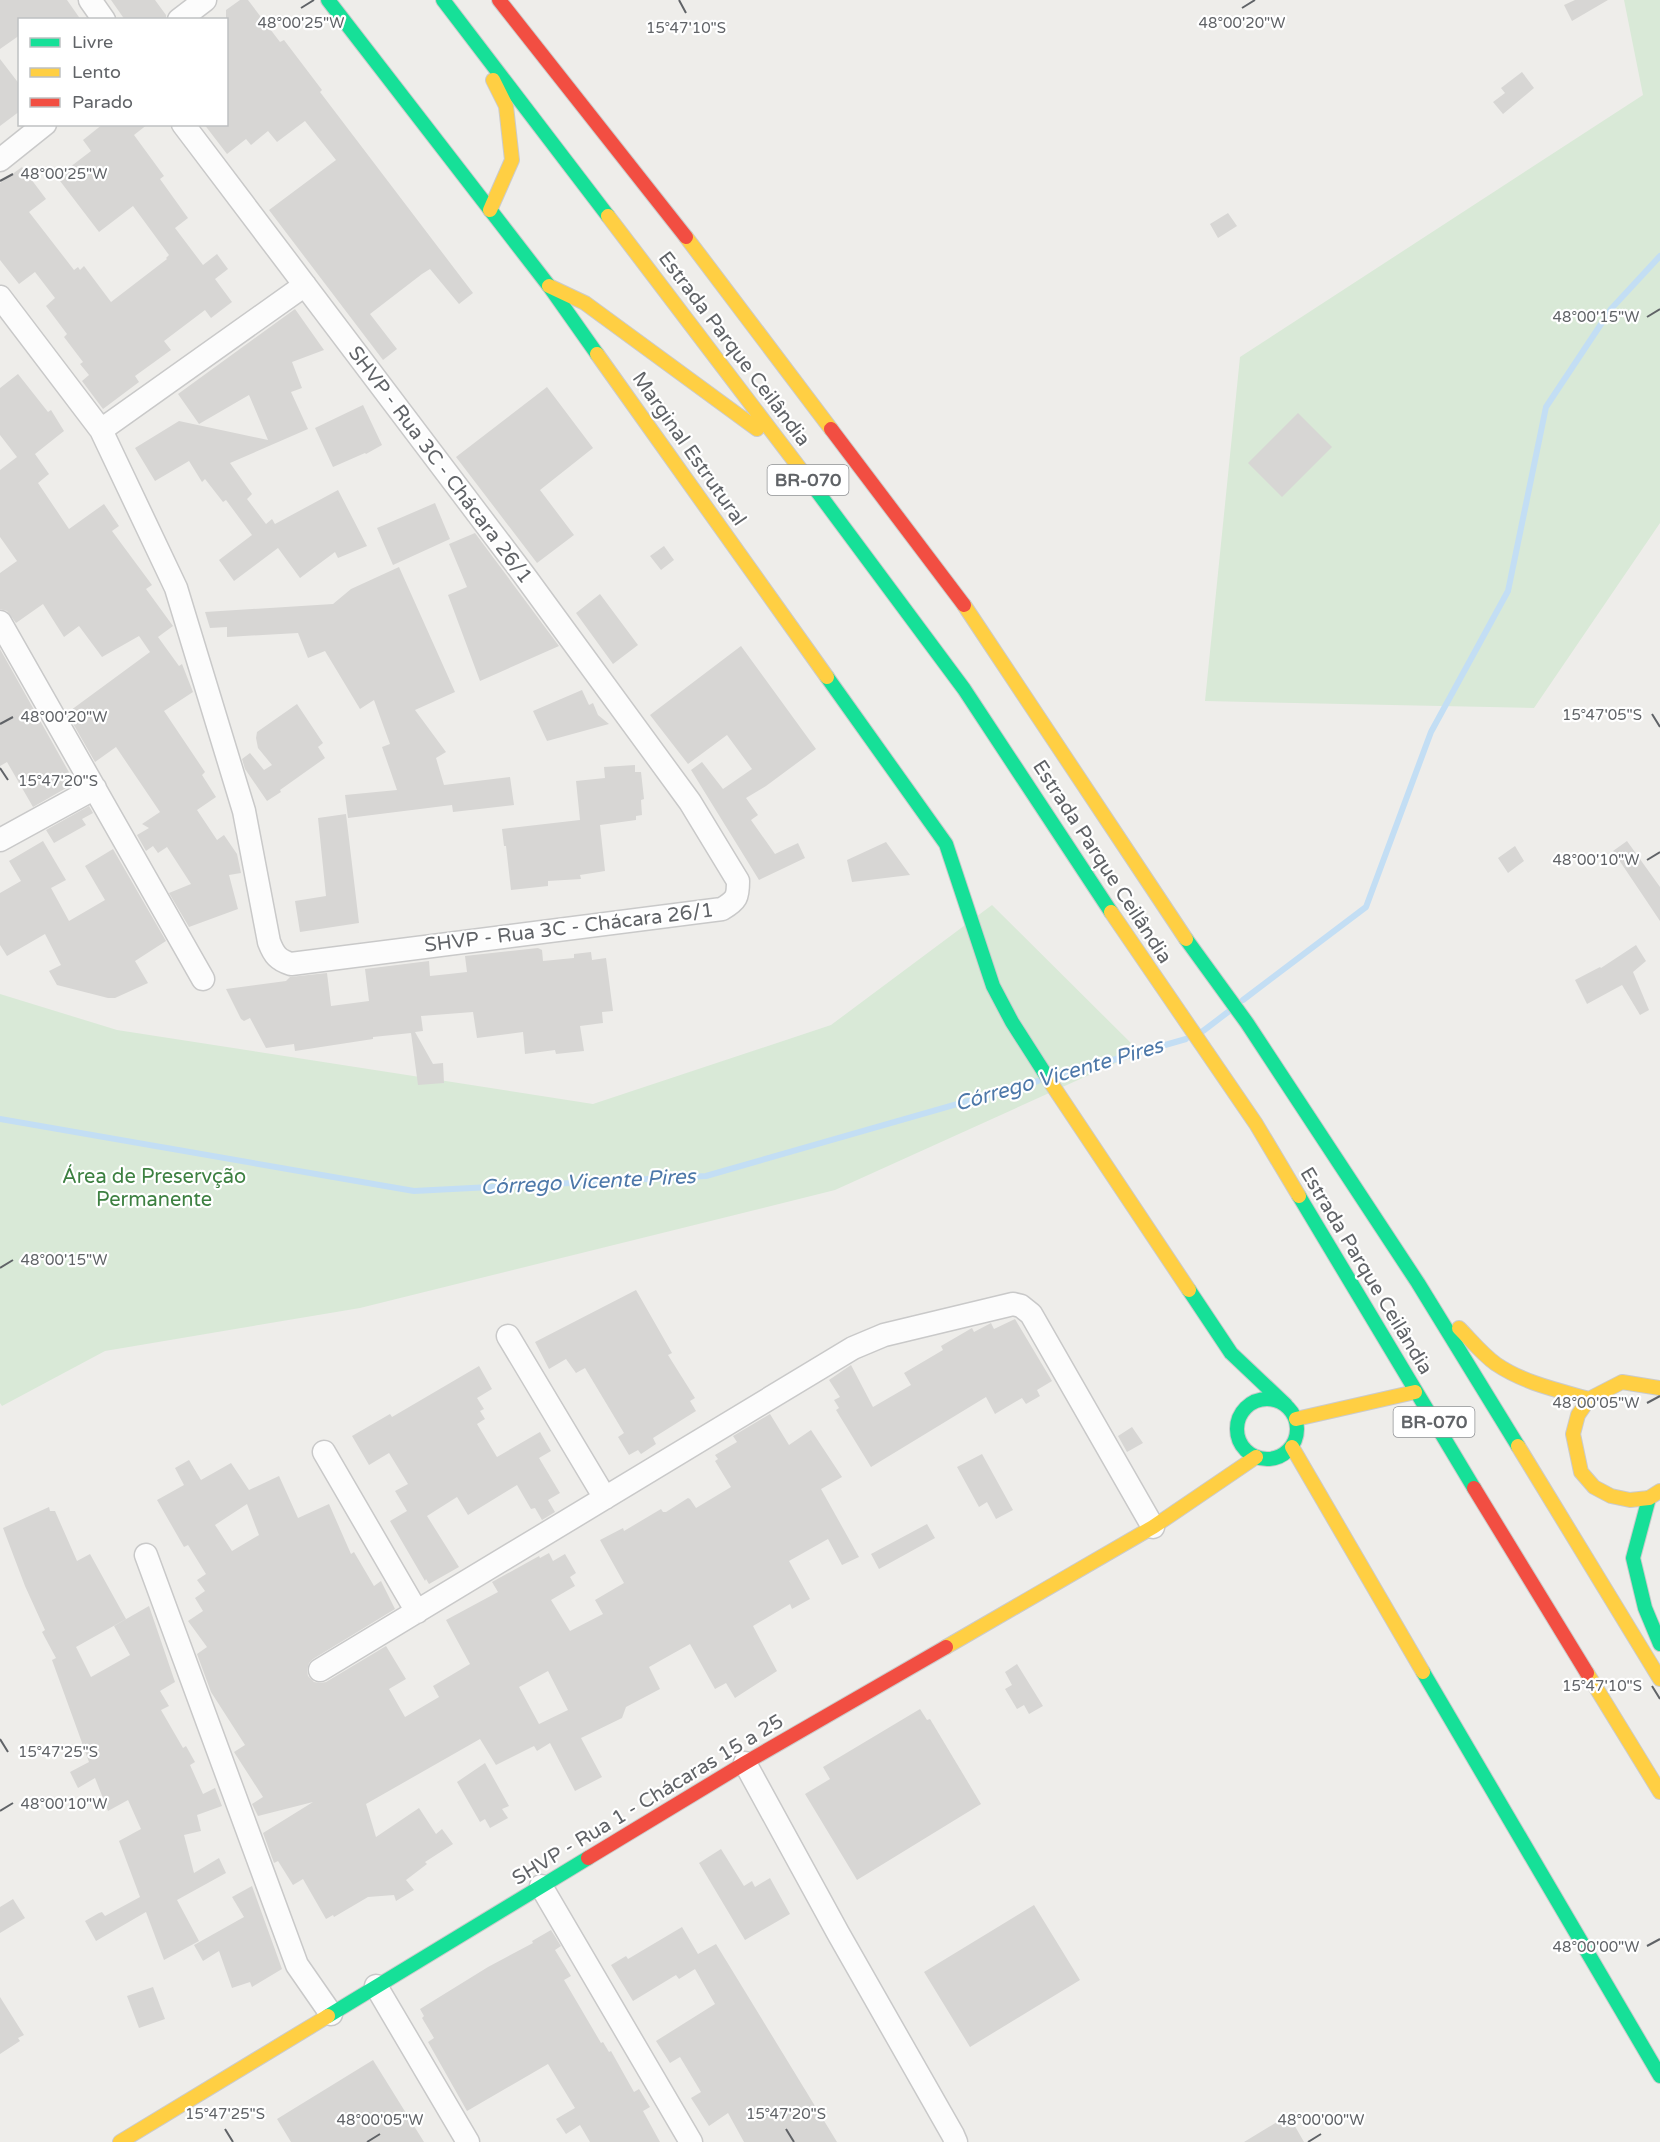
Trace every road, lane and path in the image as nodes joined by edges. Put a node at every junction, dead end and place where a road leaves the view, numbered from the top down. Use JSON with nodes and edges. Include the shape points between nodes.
{"nodes":[{"id":1,"x":90,"y":0,"type":"edge"},
{"id":2,"x":205,"y":0,"type":"edge"},
{"id":3,"x":328,"y":0,"type":"edge"},
{"id":4,"x":443,"y":0,"type":"edge"},
{"id":5,"x":499,"y":0,"type":"edge"},
{"id":6,"x":103,"y":18,"type":"edge"},
{"id":7,"x":182,"y":18,"type":"edge"},
{"id":8,"x":467,"y":30,"type":"junction"},
{"id":9,"x":42,"y":126,"type":"edge"},
{"id":10,"x":185,"y":126,"type":"edge"},
{"id":11,"x":0,"y":160,"type":"edge"},
{"id":12,"x":490,"y":210,"type":"junction"},
{"id":13,"x":305,"y":285,"type":"junction"},
{"id":14,"x":549,"y":286,"type":"junction"},
{"id":15,"x":0,"y":297,"type":"edge"},
{"id":16,"x":101,"y":430,"type":"junction"},
{"id":17,"x":786,"y":450,"type":"junction"},
{"id":18,"x":0,"y":622,"type":"edge"},
{"id":19,"x":95,"y":788,"type":"junction"},
{"id":20,"x":0,"y":840,"type":"edge"},
{"id":21,"x":202,"y":979,"type":"dead end"},
{"id":22,"x":1418,"y":1284,"type":"junction"},
{"id":23,"x":508,"y":1336,"type":"dead end"},
{"id":24,"x":1231,"y":1353,"type":"junction"},
{"id":25,"x":1233,"y":1372,"type":"dead end"},
{"id":26,"x":1660,"y":1388,"type":"edge"},
{"id":27,"x":1415,"y":1392,"type":"junction"},
{"id":28,"x":1589,"y":1399,"type":"junction"},
{"id":29,"x":1235,"y":1402,"type":"dead end"},
{"id":30,"x":1286,"y":1406,"type":"junction"},
{"id":31,"x":1296,"y":1419,"type":"junction"},
{"id":32,"x":1237,"y":1428,"type":"junction"},
{"id":33,"x":1292,"y":1447,"type":"junction"},
{"id":34,"x":1226,"y":1450,"type":"dead end"},
{"id":35,"x":324,"y":1452,"type":"dead end"},
{"id":36,"x":1256,"y":1457,"type":"junction"},
{"id":37,"x":1214,"y":1469,"type":"dead end"},
{"id":38,"x":1654,"y":1495,"type":"edge"},
{"id":39,"x":1198,"y":1496,"type":"junction"},
{"id":40,"x":605,"y":1498,"type":"junction"},
{"id":41,"x":1153,"y":1527,"type":"junction"},
{"id":42,"x":146,"y":1555,"type":"dead end"},
{"id":43,"x":417,"y":1612,"type":"junction"},
{"id":44,"x":1660,"y":1644,"type":"edge"},
{"id":45,"x":320,"y":1670,"type":"dead end"},
{"id":46,"x":1660,"y":1679,"type":"edge"},
{"id":47,"x":745,"y":1763,"type":"junction"},
{"id":48,"x":1660,"y":1792,"type":"edge"},
{"id":49,"x":541,"y":1886,"type":"junction"},
{"id":50,"x":376,"y":1986,"type":"junction"},
{"id":51,"x":331,"y":2014,"type":"junction"},
{"id":52,"x":1660,"y":2076,"type":"edge"},
{"id":53,"x":120,"y":2142,"type":"edge"},
{"id":54,"x":468,"y":2142,"type":"edge"},
{"id":55,"x":691,"y":2142,"type":"edge"},
{"id":56,"x":956,"y":2142,"type":"edge"}],
"edges":[{"from":1,"to":6,"type":"street"},
{"from":2,"to":7,"type":"street"},
{"from":3,"to":12,"type":"main road","name":"Marginal Estrutural"},
{"from":4,"to":8,"type":"main road","name":"Estrada Parque Ceilândia","number":"BR-070"},
{"from":5,"to":22,"type":"main road","name":"Estrada Parque Ceilândia","number":"BR-070","via":[[676,224],[967,610],[1247,1023]]},
{"from":8,"to":12,"type":"main road","via":[[506,106],[512,160]]},
{"from":8,"to":17,"type":"main road","name":"Estrada Parque Ceilândia","number":"BR-070"},
{"from":9,"to":11,"type":"street"},
{"from":10,"to":13,"type":"street","name":"SHVP - Rua 3C - Chácara 26/1"},
{"from":12,"to":14,"type":"main road","name":"Marginal Estrutural"},
{"from":13,"to":16,"type":"street"},
{"from":13,"to":16,"type":"street","name":"SHVP - Rua 3C - Chácara 26/1","via":[[690,802],[738,881],[738,896],[732,903],[722,909],[629,921],[291,964],[281,961],[268,942],[244,811],[176,588]]},
{"from":14,"to":17,"type":"main road","via":[[585,303]]},
{"from":14,"to":24,"type":"main road","name":"Marginal Estrutural","via":[[946,844],[993,986],[1012,1022]]},
{"from":15,"to":16,"type":"street","name":"SHVP - Rua 3C - Chácara 26/1"},
{"from":17,"to":27,"type":"main road","name":"Estrada Parque Ceilândia","number":"BR-070","via":[[964,689],[1256,1124]]},
{"from":18,"to":19,"type":"street"},
{"from":19,"to":20,"type":"street"},
{"from":19,"to":21,"type":"street"},
{"from":22,"to":28,"type":"main road","via":[[1485,1356],[1510,1373]]},
{"from":22,"to":46,"type":"main road","name":"Estrada Parque Ceilândia","number":"BR-070"},
{"from":23,"to":40,"type":"street"},
{"from":24,"to":25,"type":"main road"},
{"from":24,"to":30,"type":"main road","name":"Marginal Estrutural"},
{"from":26,"to":28,"type":"main road","via":[[1622,1382]]},
{"from":27,"to":31,"type":"main road"},
{"from":27,"to":48,"type":"main road","name":"Estrada Parque Ceilândia","number":"BR-070"},
{"from":28,"to":38,"type":"main road","via":[[1578,1415],[1573,1434],[1581,1472],[1594,1487],[1611,1496],[1630,1500]]},
{"from":29,"to":32,"type":"main road"},
{"from":30,"to":31,"type":"main road"},
{"from":30,"to":32,"type":"main road","via":[[1270,1399],[1250,1404]]},
{"from":31,"to":33,"type":"main road","via":[[1297,1437]]},
{"from":32,"to":34,"type":"main road"},
{"from":32,"to":36,"type":"main road","via":[[1244,1449]]},
{"from":33,"to":36,"type":"main road","via":[[1274,1460]]},
{"from":33,"to":52,"type":"main road"},
{"from":35,"to":43,"type":"street"},
{"from":36,"to":39,"type":"main road","name":"SHVP - Rua 1 - Chácaras 15 a 25"},
{"from":37,"to":39,"type":"main road","name":"SHVP - Rua 1 - Chácaras 15 a 25"},
{"from":38,"to":44,"type":"main road","via":[[1633,1558],[1645,1608]]},
{"from":39,"to":41,"type":"main road","name":"SHVP - Rua 1 - Chácaras 15 a 25"},
{"from":40,"to":41,"type":"street","via":[[853,1348],[884,1335],[1013,1304],[1031,1314]]},
{"from":40,"to":43,"type":"street"},
{"from":41,"to":47,"type":"main road","name":"SHVP - Rua 1 - Chácaras 15 a 25"},
{"from":42,"to":51,"type":"street","via":[[297,1965]]},
{"from":43,"to":45,"type":"street"},
{"from":47,"to":49,"type":"main road","name":"SHVP - Rua 1 - Chácaras 15 a 25"},
{"from":47,"to":56,"type":"street"},
{"from":49,"to":50,"type":"main road","name":"SHVP - Rua 1 - Chácaras 15 a 25"},
{"from":49,"to":55,"type":"street"},
{"from":50,"to":51,"type":"main road","name":"SHVP - Rua 1 - Chácaras 15 a 25"},
{"from":50,"to":54,"type":"street"},
{"from":51,"to":53,"type":"main road","name":"SHVP - Rua 1 - Chácaras 15 a 25"}]}
